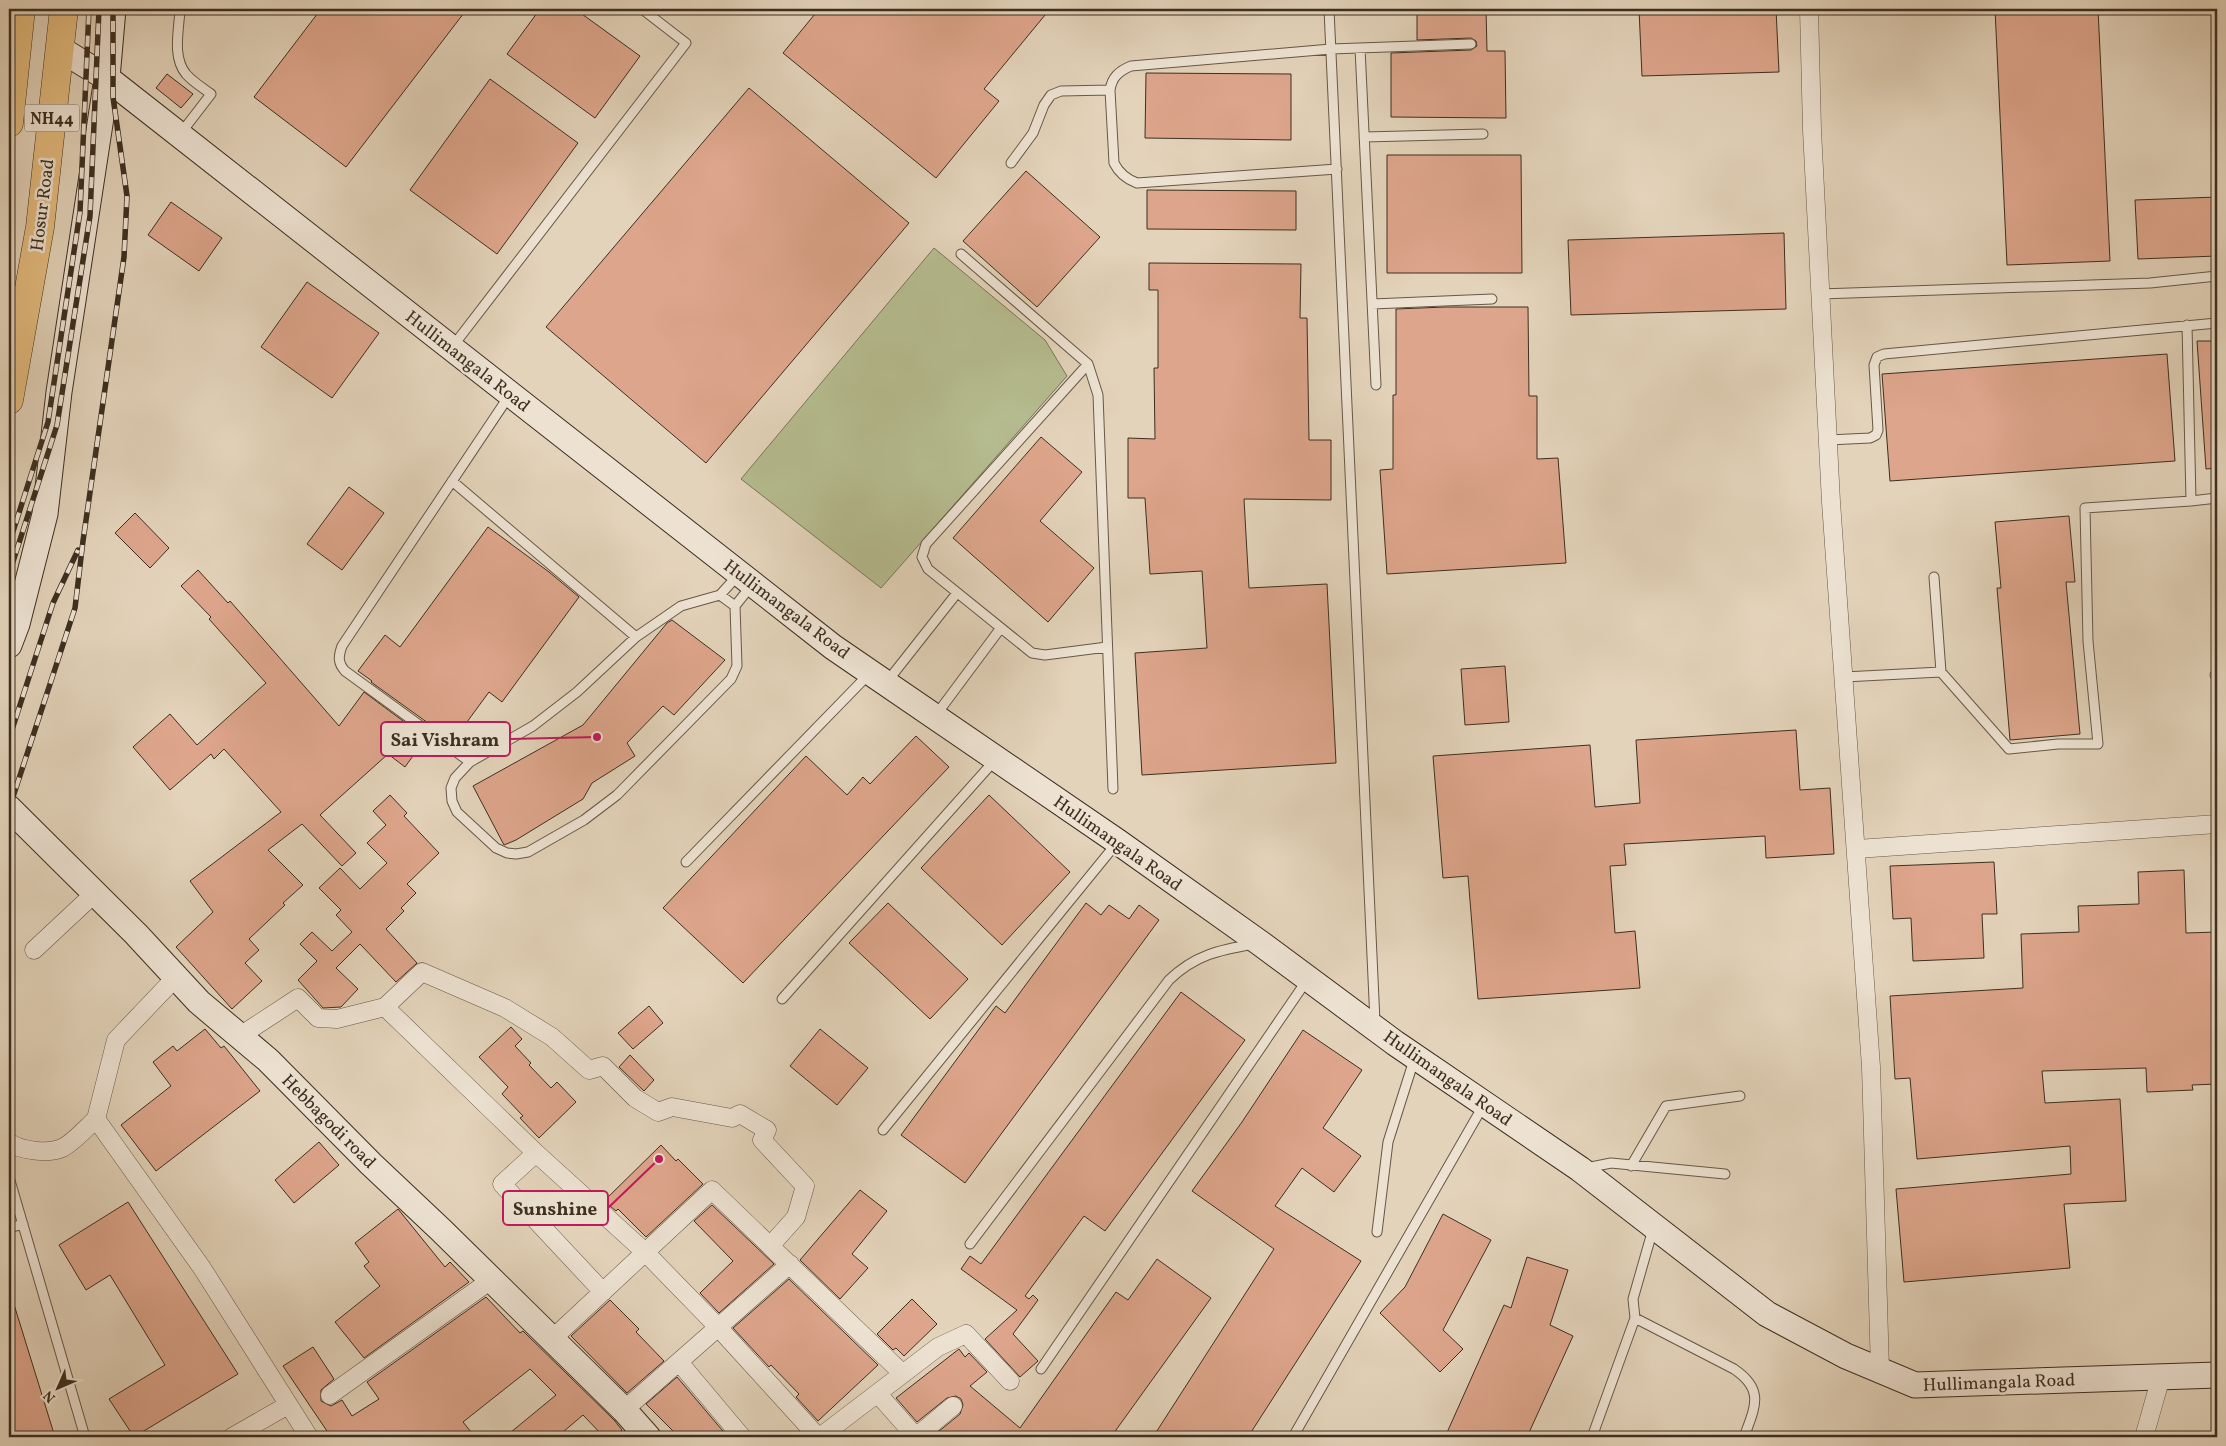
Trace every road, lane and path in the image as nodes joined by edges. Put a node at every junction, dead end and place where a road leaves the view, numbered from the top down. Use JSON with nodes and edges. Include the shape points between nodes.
{"nodes":[{"id":1,"x":21,"y":9,"type":"edge"},
{"id":2,"x":64,"y":9,"type":"edge"},
{"id":3,"x":113,"y":9,"type":"edge"},
{"id":4,"x":180,"y":9,"type":"edge"},
{"id":5,"x":642,"y":9,"type":"edge"},
{"id":6,"x":1329,"y":9,"type":"edge"},
{"id":7,"x":1809,"y":9,"type":"edge"},
{"id":8,"x":1471,"y":44,"type":"dead end"},
{"id":9,"x":1360,"y":48,"type":"junction"},
{"id":10,"x":60,"y":49,"type":"junction"},
{"id":11,"x":1331,"y":49,"type":"junction"},
{"id":12,"x":107,"y":78,"type":"junction"},
{"id":13,"x":1110,"y":90,"type":"junction"},
{"id":14,"x":9,"y":123,"type":"edge"},
{"id":15,"x":1483,"y":134,"type":"dead end"},
{"id":16,"x":179,"y":135,"type":"junction"},
{"id":17,"x":1364,"y":137,"type":"junction"},
{"id":18,"x":1011,"y":163,"type":"dead end"},
{"id":19,"x":1337,"y":169,"type":"junction"},
{"id":20,"x":961,"y":254,"type":"dead end"},
{"id":21,"x":2217,"y":276,"type":"edge"},
{"id":22,"x":1820,"y":294,"type":"junction"},
{"id":23,"x":1492,"y":299,"type":"dead end"},
{"id":24,"x":1372,"y":304,"type":"junction"},
{"id":25,"x":2217,"y":323,"type":"edge"},
{"id":26,"x":2187,"y":325,"type":"junction"},
{"id":27,"x":452,"y":348,"type":"junction"},
{"id":28,"x":1088,"y":364,"type":"junction"},
{"id":29,"x":1376,"y":385,"type":"dead end"},
{"id":30,"x":510,"y":394,"type":"junction"},
{"id":31,"x":9,"y":400,"type":"edge"},
{"id":32,"x":1828,"y":440,"type":"junction"},
{"id":33,"x":452,"y":481,"type":"junction"},
{"id":34,"x":2217,"y":498,"type":"edge"},
{"id":35,"x":2191,"y":501,"type":"junction"},
{"id":36,"x":1934,"y":577,"type":"dead end"},
{"id":37,"x":746,"y":578,"type":"junction"},
{"id":38,"x":957,"y":593,"type":"junction"},
{"id":39,"x":720,"y":595,"type":"junction"},
{"id":40,"x":735,"y":606,"type":"junction"},
{"id":41,"x":1000,"y":629,"type":"junction"},
{"id":42,"x":636,"y":637,"type":"junction"},
{"id":43,"x":9,"y":645,"type":"edge"},
{"id":44,"x":1106,"y":647,"type":"junction"},
{"id":45,"x":1942,"y":672,"type":"junction"},
{"id":46,"x":1844,"y":677,"type":"junction"},
{"id":47,"x":879,"y":678,"type":"junction"},
{"id":48,"x":935,"y":716,"type":"junction"},
{"id":49,"x":996,"y":758,"type":"junction"},
{"id":50,"x":470,"y":762,"type":"junction"},
{"id":51,"x":1113,"y":789,"type":"dead end"},
{"id":52,"x":9,"y":808,"type":"edge"},
{"id":53,"x":2217,"y":824,"type":"edge"},
{"id":54,"x":1118,"y":842,"type":"junction"},
{"id":55,"x":1857,"y":849,"type":"junction"},
{"id":56,"x":686,"y":862,"type":"dead end"},
{"id":57,"x":94,"y":893,"type":"junction"},
{"id":58,"x":1260,"y":943,"type":"junction"},
{"id":59,"x":34,"y":950,"type":"dead end"},
{"id":60,"x":176,"y":977,"type":"junction"},
{"id":61,"x":1308,"y":978,"type":"junction"},
{"id":62,"x":782,"y":999,"type":"dead end"},
{"id":63,"x":385,"y":1007,"type":"junction"},
{"id":64,"x":1375,"y":1026,"type":"junction"},
{"id":65,"x":240,"y":1036,"type":"junction"},
{"id":66,"x":1416,"y":1056,"type":"junction"},
{"id":67,"x":1740,"y":1096,"type":"dead end"},
{"id":68,"x":1484,"y":1103,"type":"junction"},
{"id":69,"x":96,"y":1119,"type":"junction"},
{"id":70,"x":883,"y":1130,"type":"dead end"},
{"id":71,"x":9,"y":1142,"type":"edge"},
{"id":72,"x":536,"y":1153,"type":"junction"},
{"id":73,"x":1631,"y":1166,"type":"junction"},
{"id":74,"x":1580,"y":1169,"type":"junction"},
{"id":75,"x":1725,"y":1174,"type":"dead end"},
{"id":76,"x":9,"y":1177,"type":"edge"},
{"id":77,"x":23,"y":1224,"type":"junction"},
{"id":78,"x":1654,"y":1226,"type":"junction"},
{"id":79,"x":9,"y":1228,"type":"edge"},
{"id":80,"x":1377,"y":1232,"type":"dead end"},
{"id":81,"x":970,"y":1244,"type":"dead end"},
{"id":82,"x":771,"y":1245,"type":"junction"},
{"id":83,"x":646,"y":1252,"type":"junction"},
{"id":84,"x":790,"y":1264,"type":"junction"},
{"id":85,"x":490,"y":1280,"type":"junction"},
{"id":86,"x":603,"y":1292,"type":"junction"},
{"id":87,"x":1634,"y":1318,"type":"junction"},
{"id":88,"x":717,"y":1326,"type":"junction"},
{"id":89,"x":551,"y":1340,"type":"junction"},
{"id":90,"x":679,"y":1362,"type":"junction"},
{"id":91,"x":1042,"y":1369,"type":"dead end"},
{"id":92,"x":1880,"y":1370,"type":"junction"},
{"id":93,"x":902,"y":1373,"type":"junction"},
{"id":94,"x":2217,"y":1375,"type":"edge"},
{"id":95,"x":2161,"y":1377,"type":"junction"},
{"id":96,"x":1010,"y":1381,"type":"dead end"},
{"id":97,"x":878,"y":1394,"type":"junction"},
{"id":98,"x":330,"y":1396,"type":"dead end"},
{"id":99,"x":288,"y":1405,"type":"junction"},
{"id":100,"x":954,"y":1406,"type":"dead end"},
{"id":101,"x":624,"y":1410,"type":"junction"},
{"id":102,"x":642,"y":1435,"type":"edge"},
{"id":103,"x":85,"y":1437,"type":"edge"},
{"id":104,"x":232,"y":1437,"type":"edge"},
{"id":105,"x":309,"y":1437,"type":"edge"},
{"id":106,"x":742,"y":1437,"type":"edge"},
{"id":107,"x":819,"y":1437,"type":"edge"},
{"id":108,"x":1293,"y":1437,"type":"edge"},
{"id":109,"x":1592,"y":1437,"type":"edge"},
{"id":110,"x":1744,"y":1437,"type":"edge"},
{"id":111,"x":2144,"y":1437,"type":"edge"}],
"edges":[{"from":1,"to":14,"type":"highway","number":"NH44"},
{"from":2,"to":10,"type":"highway","name":"Hosur Road","number":"NH44"},
{"from":3,"to":12,"type":"street"},
{"from":4,"to":16,"type":"lane","via":[[177,52],[180,63],[187,76],[211,94]]},
{"from":5,"to":27,"type":"lane","via":[[686,43]]},
{"from":6,"to":11,"type":"lane"},
{"from":7,"to":22,"type":"street"},
{"from":8,"to":9,"type":"lane"},
{"from":9,"to":11,"type":"lane"},
{"from":9,"to":17,"type":"lane"},
{"from":10,"to":12,"type":"street","name":"Hullimangala Road"},
{"from":10,"to":31,"type":"highway","name":"Hosur Road","number":"NH44","via":[[40,227]]},
{"from":11,"to":13,"type":"lane","via":[[1131,66],[1115,76]]},
{"from":11,"to":19,"type":"lane"},
{"from":12,"to":16,"type":"street","name":"Hullimangala Road"},
{"from":12,"to":43,"type":"street","via":[[58,392],[45,514],[18,624]]},
{"from":13,"to":18,"type":"lane","via":[[1061,91],[1051,95],[1033,133]]},
{"from":13,"to":19,"type":"lane","via":[[1114,163],[1130,181]]},
{"from":15,"to":17,"type":"lane"},
{"from":16,"to":27,"type":"street","name":"Hullimangala Road"},
{"from":17,"to":24,"type":"lane"},
{"from":19,"to":64,"type":"lane"},
{"from":20,"to":28,"type":"lane"},
{"from":21,"to":22,"type":"lane","via":[[2150,283]]},
{"from":22,"to":32,"type":"street"},
{"from":23,"to":24,"type":"lane"},
{"from":24,"to":29,"type":"lane"},
{"from":25,"to":26,"type":"lane"},
{"from":26,"to":32,"type":"lane","via":[[1884,354],[1877,357],[1874,364],[1876,435]]},
{"from":26,"to":35,"type":"lane"},
{"from":27,"to":30,"type":"street","name":"Hullimangala Road"},
{"from":28,"to":38,"type":"lane","via":[[922,549],[928,569]]},
{"from":28,"to":44,"type":"lane","via":[[1098,394],[1100,419]]},
{"from":30,"to":33,"type":"lane"},
{"from":30,"to":37,"type":"street","name":"Hullimangala Road"},
{"from":32,"to":46,"type":"street"},
{"from":33,"to":42,"type":"lane"},
{"from":33,"to":50,"type":"lane","via":[[342,646],[338,657],[345,671]]},
{"from":34,"to":35,"type":"lane"},
{"from":35,"to":45,"type":"lane","via":[[2085,508],[2088,641],[2098,744],[2009,749]]},
{"from":36,"to":45,"type":"lane"},
{"from":37,"to":39,"type":"lane"},
{"from":37,"to":40,"type":"lane"},
{"from":37,"to":47,"type":"street","name":"Hullimangala Road","via":[[833,647]]},
{"from":38,"to":41,"type":"lane"},
{"from":38,"to":47,"type":"lane"},
{"from":39,"to":40,"type":"lane"},
{"from":39,"to":42,"type":"lane","via":[[681,606]]},
{"from":40,"to":50,"type":"lane","via":[[737,666],[731,679],[616,795],[556,837],[528,852],[507,853],[496,848],[457,812],[452,801],[451,788],[455,778]]},
{"from":41,"to":44,"type":"lane","via":[[1026,650],[1038,655]]},
{"from":41,"to":48,"type":"lane"},
{"from":42,"to":50,"type":"lane","via":[[577,692],[533,726]]},
{"from":44,"to":51,"type":"lane"},
{"from":45,"to":46,"type":"lane"},
{"from":46,"to":55,"type":"street"},
{"from":47,"to":48,"type":"street","name":"Hullimangala Road"},
{"from":47,"to":56,"type":"lane"},
{"from":48,"to":49,"type":"street","name":"Hullimangala Road"},
{"from":49,"to":54,"type":"street","name":"Hullimangala Road"},
{"from":49,"to":62,"type":"lane"},
{"from":52,"to":57,"type":"street","name":"Hebbagodi road"},
{"from":53,"to":55,"type":"street"},
{"from":54,"to":58,"type":"street","name":"Hullimangala Road"},
{"from":54,"to":70,"type":"lane"},
{"from":55,"to":92,"type":"street","via":[[1871,1067]]},
{"from":57,"to":59,"type":"street"},
{"from":57,"to":60,"type":"street","name":"Hebbagodi road"},
{"from":58,"to":61,"type":"street","name":"Hullimangala Road"},
{"from":58,"to":81,"type":"lane","via":[[1211,952],[1192,961],[1169,980]]},
{"from":60,"to":65,"type":"street","name":"Hebbagodi road","via":[[199,1002]]},
{"from":60,"to":69,"type":"street","via":[[116,1040]]},
{"from":61,"to":64,"type":"street","name":"Hullimangala Road"},
{"from":61,"to":91,"type":"lane"},
{"from":63,"to":65,"type":"street","via":[[337,1019],[318,1018],[298,998]]},
{"from":63,"to":72,"type":"street"},
{"from":63,"to":82,"type":"street","via":[[422,972],[505,1008],[552,1037],[588,1070],[603,1066],[635,1098],[658,1112],[672,1106],[732,1118],[740,1114],[767,1130],[762,1140],[805,1186],[796,1216]]},
{"from":64,"to":66,"type":"street","name":"Hullimangala Road"},
{"from":65,"to":85,"type":"street","name":"Hebbagodi road"},
{"from":66,"to":68,"type":"street","name":"Hullimangala Road"},
{"from":66,"to":80,"type":"lane","via":[[1388,1142]]},
{"from":67,"to":73,"type":"lane","via":[[1666,1106]]},
{"from":68,"to":74,"type":"street","name":"Hullimangala Road"},
{"from":68,"to":108,"type":"lane"},
{"from":69,"to":71,"type":"street","via":[[62,1148],[36,1151]]},
{"from":69,"to":99,"type":"street","via":[[202,1268]]},
{"from":72,"to":83,"type":"street"},
{"from":72,"to":86,"type":"street","via":[[502,1184]]},
{"from":73,"to":74,"type":"lane","via":[[1611,1163]]},
{"from":73,"to":75,"type":"lane"},
{"from":74,"to":78,"type":"street","name":"Hullimangala Road"},
{"from":76,"to":77,"type":"lane"},
{"from":77,"to":79,"type":"lane"},
{"from":77,"to":103,"type":"lane"},
{"from":78,"to":87,"type":"lane","via":[[1633,1299]]},
{"from":78,"to":92,"type":"street","name":"Hullimangala Road","via":[[1767,1314],[1846,1356]]},
{"from":82,"to":83,"type":"street","via":[[712,1190]]},
{"from":82,"to":84,"type":"street"},
{"from":83,"to":86,"type":"street"},
{"from":83,"to":88,"type":"street"},
{"from":84,"to":88,"type":"street"},
{"from":84,"to":93,"type":"street"},
{"from":85,"to":89,"type":"street","name":"Hebbagodi road"},
{"from":85,"to":98,"type":"street"},
{"from":86,"to":89,"type":"street"},
{"from":87,"to":109,"type":"lane"},
{"from":87,"to":110,"type":"lane","via":[[1748,1379],[1756,1402]]},
{"from":88,"to":90,"type":"street"},
{"from":88,"to":107,"type":"street"},
{"from":89,"to":101,"type":"street","name":"Hebbagodi road"},
{"from":90,"to":101,"type":"street"},
{"from":90,"to":106,"type":"street"},
{"from":92,"to":95,"type":"street","name":"Hullimangala Road","via":[[1915,1385]]},
{"from":93,"to":96,"type":"street","via":[[938,1347],[966,1334]]},
{"from":93,"to":97,"type":"street"},
{"from":94,"to":95,"type":"street","name":"Hullimangala Road"},
{"from":95,"to":111,"type":"street"},
{"from":97,"to":100,"type":"street","via":[[916,1437]]},
{"from":97,"to":107,"type":"street"},
{"from":99,"to":104,"type":"street"},
{"from":99,"to":105,"type":"street"},
{"from":101,"to":102,"type":"street","name":"Hebbagodi road"}]}
